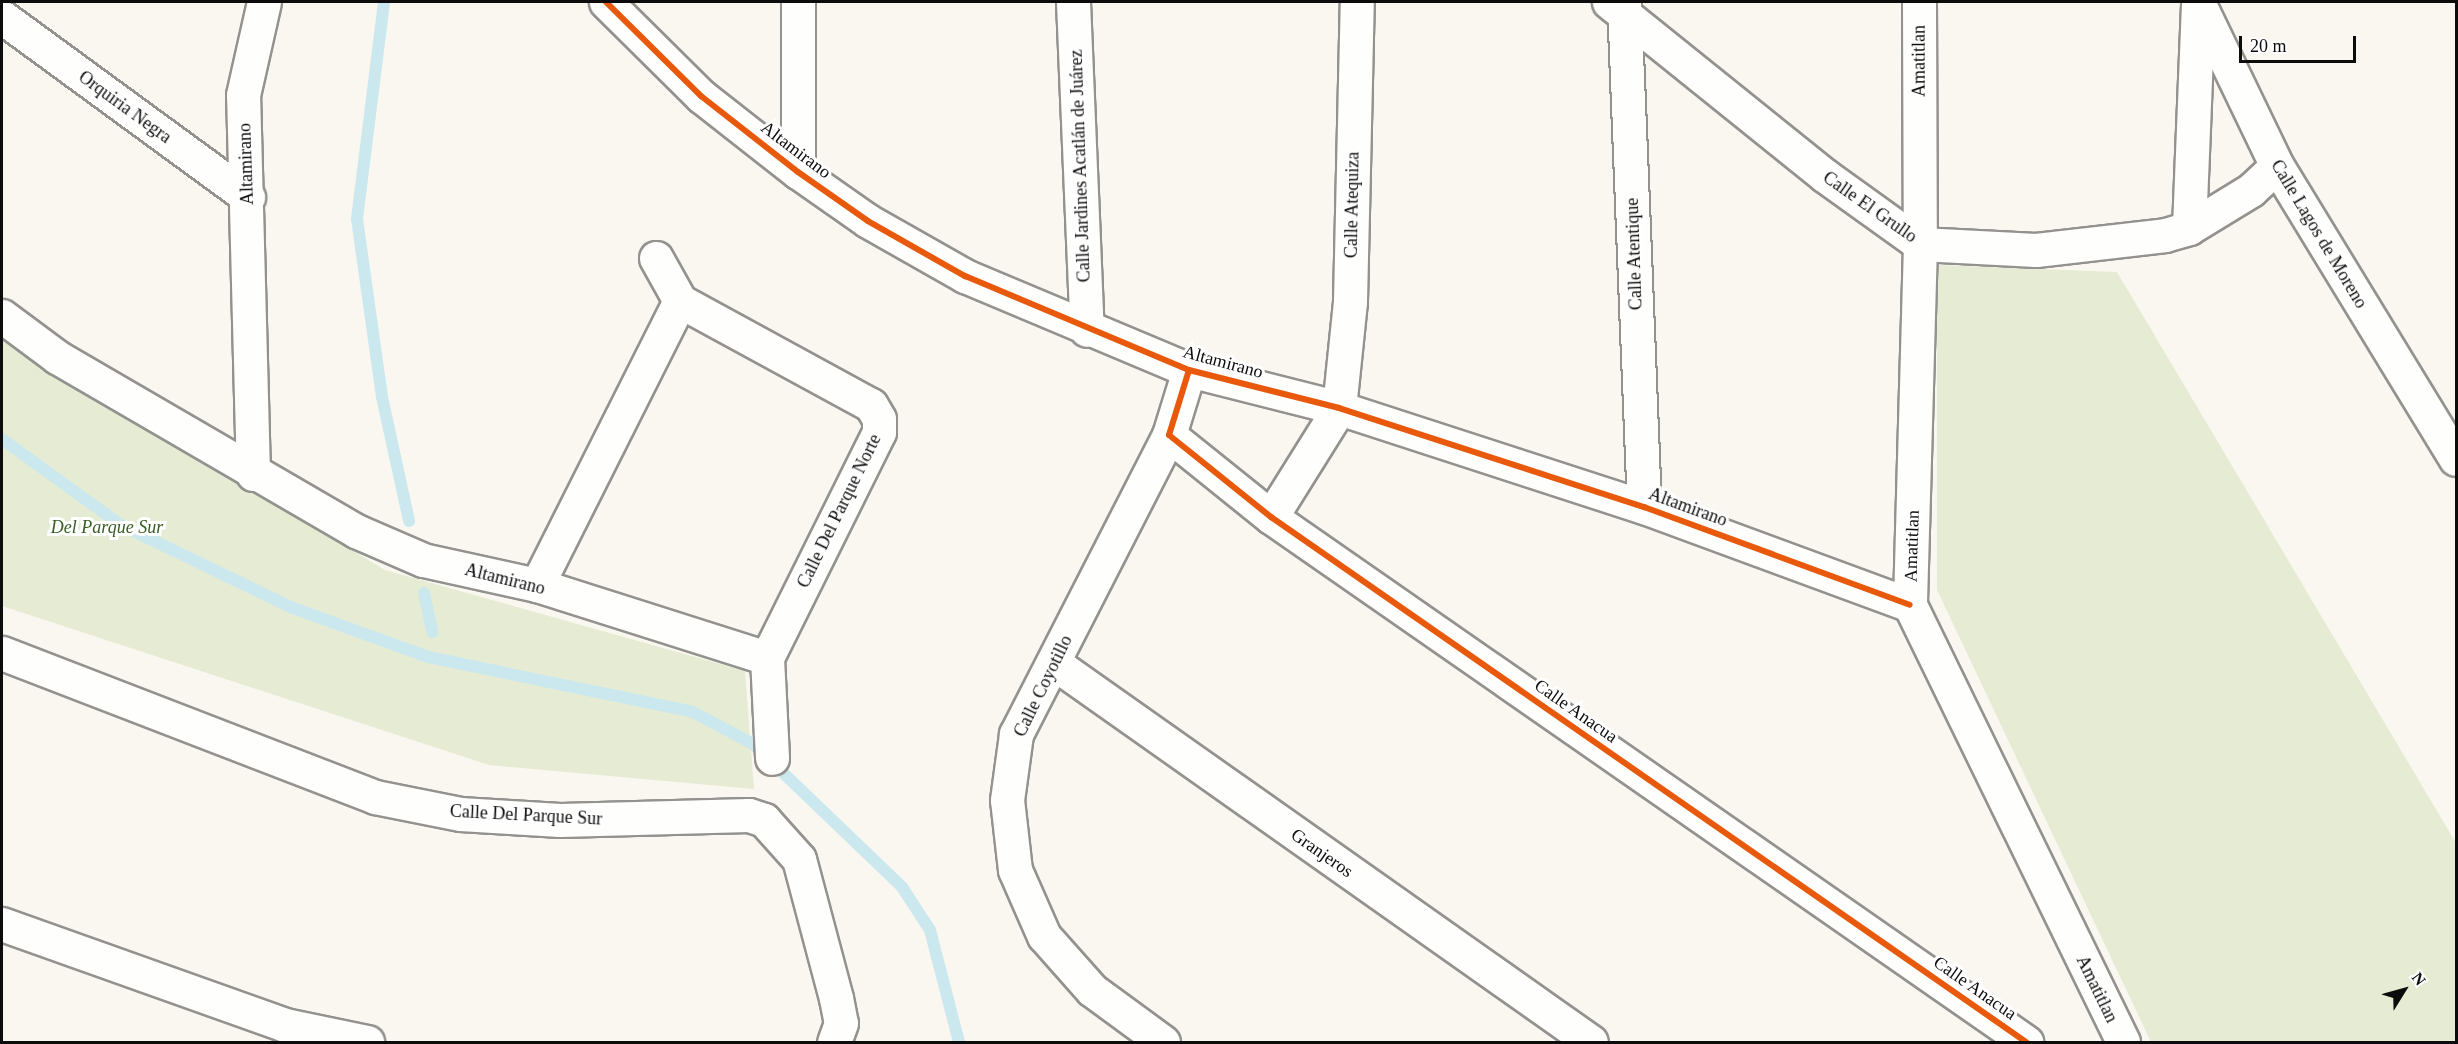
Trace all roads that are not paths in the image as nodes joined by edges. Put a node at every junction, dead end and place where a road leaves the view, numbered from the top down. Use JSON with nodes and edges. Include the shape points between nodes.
{"nodes":[{"id":1,"x":264,"y":2,"type":"edge"},
{"id":2,"x":606,"y":2,"type":"edge"},
{"id":3,"x":798,"y":2,"type":"edge"},
{"id":4,"x":1073,"y":2,"type":"edge"},
{"id":5,"x":1357,"y":2,"type":"edge"},
{"id":6,"x":1919,"y":2,"type":"edge"},
{"id":7,"x":2201,"y":2,"type":"edge"},
{"id":8,"x":1619,"y":5,"type":"edge"},
{"id":9,"x":2,"y":17,"type":"edge"},
{"id":10,"x":2277,"y":166,"type":"junction"},
{"id":11,"x":798,"y":172,"type":"junction"},
{"id":12,"x":248,"y":197,"type":"junction"},
{"id":13,"x":2188,"y":228,"type":"junction"},
{"id":14,"x":1920,"y":244,"type":"junction"},
{"id":15,"x":656,"y":258,"type":"dead end"},
{"id":16,"x":680,"y":301,"type":"junction"},
{"id":17,"x":2,"y":316,"type":"edge"},
{"id":18,"x":1087,"y":330,"type":"junction"},
{"id":19,"x":1189,"y":370,"type":"junction"},
{"id":20,"x":1339,"y":408,"type":"junction"},
{"id":21,"x":1169,"y":435,"type":"junction"},
{"id":22,"x":2457,"y":459,"type":"edge"},
{"id":23,"x":253,"y":474,"type":"junction"},
{"id":24,"x":1644,"y":507,"type":"junction"},
{"id":25,"x":1271,"y":517,"type":"junction"},
{"id":26,"x":537,"y":585,"type":"junction"},
{"id":27,"x":1910,"y":605,"type":"junction"},
{"id":28,"x":2,"y":653,"type":"edge"},
{"id":29,"x":767,"y":658,"type":"junction"},
{"id":30,"x":1054,"y":663,"type":"junction"},
{"id":31,"x":772,"y":758,"type":"dead end"},
{"id":32,"x":2,"y":924,"type":"edge"},
{"id":33,"x":281,"y":1034,"type":"edge"},
{"id":34,"x":367,"y":1042,"type":"edge"},
{"id":35,"x":834,"y":1042,"type":"edge"},
{"id":36,"x":1163,"y":1042,"type":"edge"},
{"id":37,"x":1591,"y":1042,"type":"edge"},
{"id":38,"x":2026,"y":1042,"type":"edge"},
{"id":39,"x":2123,"y":1042,"type":"edge"}],
"edges":[{"from":1,"to":12,"type":"street","name":"Altamirano","via":[[243,95]]},
{"from":2,"to":11,"type":"street","name":"Altamirano","via":[[701,96]]},
{"from":3,"to":11,"type":"street"},
{"from":4,"to":18,"type":"street","name":"Calle Jardines Acatlán de Juárez"},
{"from":5,"to":20,"type":"street","name":"Calle Atequiza","via":[[1350,301]]},
{"from":6,"to":14,"type":"street","name":"Amatitlan"},
{"from":7,"to":10,"type":"street","name":"Calle Lagos de Moreno"},
{"from":7,"to":13,"type":"street"},
{"from":8,"to":14,"type":"street","name":"Calle El Grullo","via":[[1816,168]]},
{"from":8,"to":24,"type":"street","name":"Calle Atentique"},
{"from":9,"to":12,"type":"street","name":"Orquiria Negra"},
{"from":10,"to":13,"type":"street","name":"Calle El Grullo","via":[[2251,190]]},
{"from":10,"to":22,"type":"street","name":"Calle Lagos de Moreno"},
{"from":11,"to":18,"type":"street","name":"Altamirano","via":[[868,221],[966,276]]},
{"from":12,"to":23,"type":"street","name":"Altamirano"},
{"from":13,"to":14,"type":"street","name":"Calle El Grullo","via":[[2114,245],[2047,249]]},
{"from":14,"to":27,"type":"street","name":"Amatitlan"},
{"from":15,"to":16,"type":"street"},
{"from":16,"to":26,"type":"street"},
{"from":16,"to":29,"type":"street","name":"Calle Del Parque Norte","via":[[871,405],[879,419],[879,432]]},
{"from":17,"to":23,"type":"street","name":"Altamirano","via":[[57,357]]},
{"from":18,"to":19,"type":"street","name":"Altamirano"},
{"from":19,"to":20,"type":"street","name":"Altamirano"},
{"from":19,"to":21,"type":"street"},
{"from":20,"to":24,"type":"street","name":"Altamirano"},
{"from":20,"to":25,"type":"street"},
{"from":21,"to":25,"type":"street","name":"Calle Anacua"},
{"from":21,"to":30,"type":"street","name":"Calle Coyotillo"},
{"from":23,"to":26,"type":"street","name":"Altamirano","via":[[356,531],[423,560]]},
{"from":24,"to":27,"type":"street","name":"Altamirano"},
{"from":25,"to":38,"type":"street","name":"Calle Anacua"},
{"from":26,"to":29,"type":"street","name":"Altamirano"},
{"from":27,"to":39,"type":"street","name":"Amatitlan"},
{"from":28,"to":35,"type":"street","name":"Calle Del Parque Sur","via":[[375,797],[460,814],[527,818],[749,815],[764,820],[799,859],[841,1023]]},
{"from":29,"to":31,"type":"street","name":"Calle Del Parque Norte"},
{"from":30,"to":36,"type":"street","name":"Calle Coyotillo","via":[[1016,734],[1007,800],[1015,870],[1044,936],[1092,990]]},
{"from":30,"to":37,"type":"street","name":"Granjeros"},
{"from":32,"to":33,"type":"street"},
{"from":33,"to":34,"type":"street"}]}
